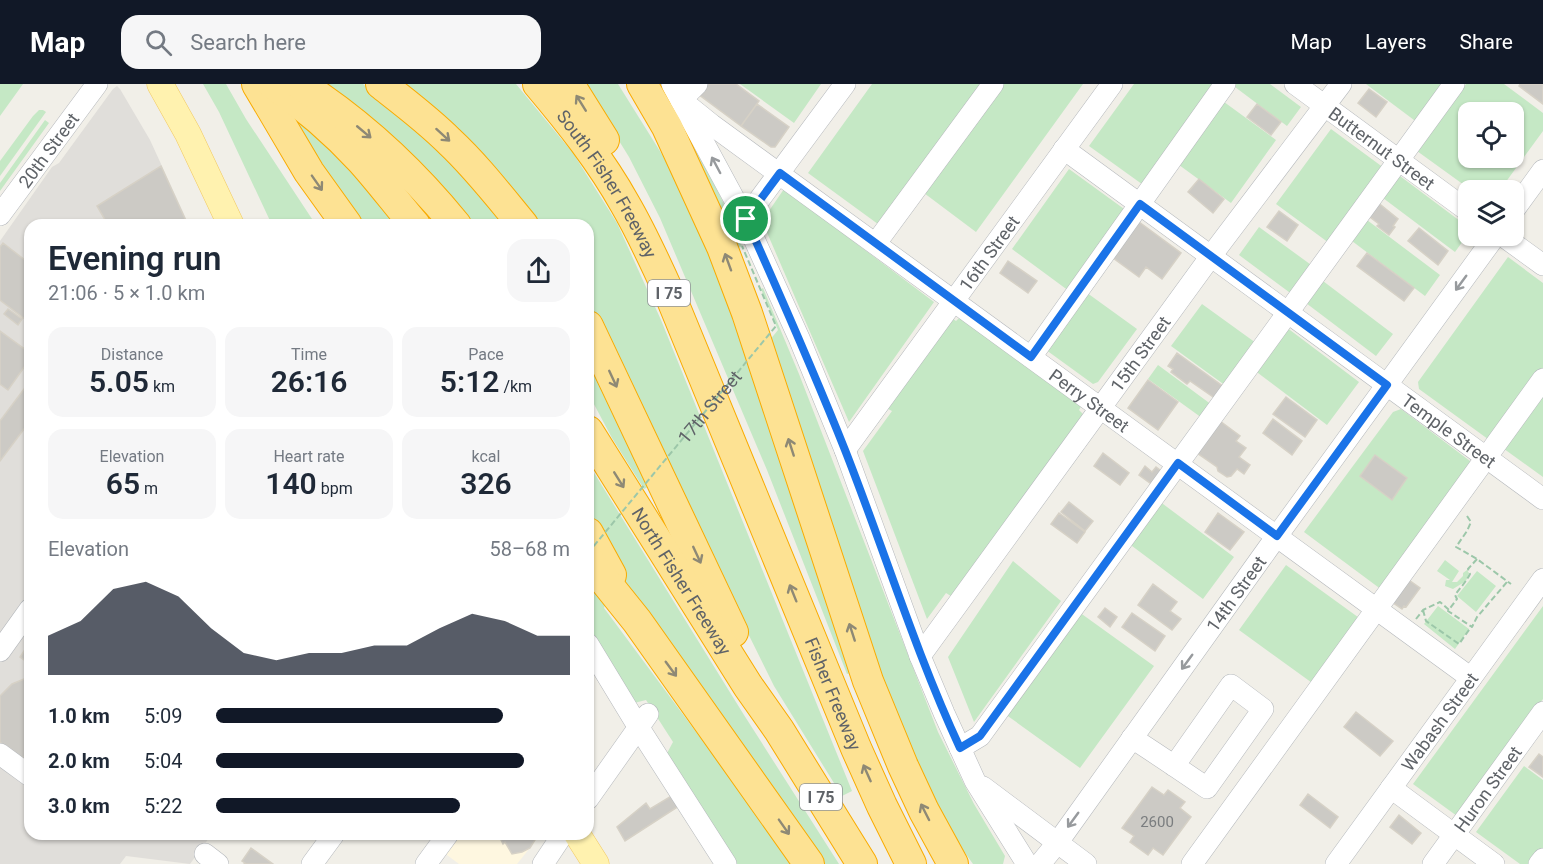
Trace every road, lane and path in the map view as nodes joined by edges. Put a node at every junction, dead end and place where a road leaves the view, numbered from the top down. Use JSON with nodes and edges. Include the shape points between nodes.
{"nodes":[{"id":1,"x":97,"y":84,"type":"edge"},
{"id":2,"x":160,"y":84,"type":"edge"},
{"id":3,"x":257,"y":84,"type":"edge"},
{"id":4,"x":273,"y":84,"type":"edge"},
{"id":5,"x":300,"y":84,"type":"edge"},
{"id":6,"x":381,"y":84,"type":"edge"},
{"id":7,"x":538,"y":84,"type":"edge"},
{"id":8,"x":569,"y":84,"type":"edge"},
{"id":9,"x":632,"y":84,"type":"edge"},
{"id":10,"x":642,"y":84,"type":"edge"},
{"id":11,"x":697,"y":84,"type":"edge"},
{"id":12,"x":845,"y":84,"type":"edge"},
{"id":13,"x":993,"y":84,"type":"edge"},
{"id":14,"x":1112,"y":84,"type":"edge"},
{"id":15,"x":1225,"y":84,"type":"edge"},
{"id":16,"x":1295,"y":84,"type":"edge"},
{"id":17,"x":1341,"y":84,"type":"edge"},
{"id":18,"x":1454,"y":84,"type":"edge"},
{"id":19,"x":677,"y":92,"type":"edge"},
{"id":20,"x":1325,"y":106,"type":"junction"},
{"id":21,"x":1064,"y":149,"type":"junction"},
{"id":22,"x":1399,"y":160,"type":"junction"},
{"id":23,"x":686,"y":170,"type":"junction"},
{"id":24,"x":1543,"y":170,"type":"edge"},
{"id":25,"x":780,"y":173,"type":"junction"},
{"id":26,"x":1524,"y":196,"type":"edge"},
{"id":27,"x":1140,"y":204,"type":"junction"},
{"id":28,"x":1458,"y":204,"type":"edge"},
{"id":29,"x":0,"y":216,"type":"edge"},
{"id":30,"x":228,"y":219,"type":"edge"},
{"id":31,"x":343,"y":219,"type":"edge"},
{"id":32,"x":410,"y":219,"type":"edge"},
{"id":33,"x":451,"y":219,"type":"edge"},
{"id":34,"x":518,"y":219,"type":"edge"},
{"id":35,"x":746,"y":219,"type":"junction"},
{"id":36,"x":876,"y":243,"type":"junction"},
{"id":37,"x":742,"y":246,"type":"dead end"},
{"id":38,"x":1488,"y":246,"type":"edge"},
{"id":39,"x":1517,"y":246,"type":"edge"},
{"id":40,"x":1211,"y":256,"type":"junction"},
{"id":41,"x":1543,"y":265,"type":"edge"},
{"id":42,"x":954,"y":300,"type":"junction"},
{"id":43,"x":1288,"y":312,"type":"junction"},
{"id":44,"x":594,"y":339,"type":"edge"},
{"id":45,"x":1031,"y":357,"type":"junction"},
{"id":46,"x":1543,"y":379,"type":"edge"},
{"id":47,"x":1387,"y":385,"type":"junction"},
{"id":48,"x":1101,"y":408,"type":"junction"},
{"id":49,"x":594,"y":441,"type":"edge"},
{"id":50,"x":845,"y":450,"type":"junction"},
{"id":51,"x":1487,"y":457,"type":"junction"},
{"id":52,"x":1178,"y":463,"type":"junction"},
{"id":53,"x":1543,"y":498,"type":"edge"},
{"id":54,"x":1467,"y":516,"type":"dead end"},
{"id":55,"x":764,"y":521,"type":"junction"},
{"id":56,"x":1277,"y":536,"type":"junction"},
{"id":57,"x":594,"y":544,"type":"edge"},
{"id":58,"x":594,"y":546,"type":"edge"},
{"id":59,"x":1477,"y":559,"type":"junction"},
{"id":60,"x":594,"y":567,"type":"edge"},
{"id":61,"x":1543,"y":579,"type":"edge"},
{"id":62,"x":1507,"y":582,"type":"junction"},
{"id":63,"x":1511,"y":584,"type":"dead end"},
{"id":64,"x":1376,"y":609,"type":"junction"},
{"id":65,"x":1423,"y":610,"type":"junction"},
{"id":66,"x":1449,"y":610,"type":"junction"},
{"id":67,"x":24,"y":614,"type":"edge"},
{"id":68,"x":1415,"y":620,"type":"dead end"},
{"id":69,"x":637,"y":621,"type":"junction"},
{"id":70,"x":1472,"y":627,"type":"junction"},
{"id":71,"x":7,"y":628,"type":"edge"},
{"id":72,"x":0,"y":651,"type":"edge"},
{"id":73,"x":594,"y":652,"type":"edge"},
{"id":74,"x":920,"y":656,"type":"junction"},
{"id":75,"x":1471,"y":678,"type":"junction"},
{"id":76,"x":1543,"y":712,"type":"edge"},
{"id":77,"x":644,"y":721,"type":"junction"},
{"id":78,"x":779,"y":730,"type":"junction"},
{"id":79,"x":1132,"y":738,"type":"junction"},
{"id":80,"x":960,"y":748,"type":"junction"},
{"id":81,"x":0,"y":754,"type":"edge"},
{"id":82,"x":1174,"y":765,"type":"junction"},
{"id":83,"x":24,"y":772,"type":"edge"},
{"id":84,"x":975,"y":781,"type":"junction"},
{"id":85,"x":1391,"y":788,"type":"junction"},
{"id":86,"x":594,"y":790,"type":"edge"},
{"id":87,"x":1454,"y":835,"type":"junction"},
{"id":88,"x":330,"y":840,"type":"edge"},
{"id":89,"x":444,"y":840,"type":"edge"},
{"id":90,"x":559,"y":840,"type":"edge"},
{"id":91,"x":581,"y":840,"type":"edge"},
{"id":92,"x":1058,"y":842,"type":"junction"},
{"id":93,"x":1543,"y":859,"type":"edge"},
{"id":94,"x":312,"y":864,"type":"edge"},
{"id":95,"x":426,"y":864,"type":"edge"},
{"id":96,"x":543,"y":864,"type":"edge"},
{"id":97,"x":596,"y":864,"type":"edge"},
{"id":98,"x":726,"y":864,"type":"edge"},
{"id":99,"x":809,"y":864,"type":"edge"},
{"id":100,"x":862,"y":864,"type":"edge"},
{"id":101,"x":911,"y":864,"type":"edge"},
{"id":102,"x":952,"y":864,"type":"edge"},
{"id":103,"x":1027,"y":864,"type":"edge"},
{"id":104,"x":1040,"y":864,"type":"edge"},
{"id":105,"x":1086,"y":864,"type":"edge"},
{"id":106,"x":1192,"y":864,"type":"edge"},
{"id":107,"x":1336,"y":864,"type":"edge"},
{"id":108,"x":1432,"y":864,"type":"edge"},
{"id":109,"x":1494,"y":864,"type":"edge"},
{"id":110,"x":1539,"y":864,"type":"edge"}],
"edges":[{"from":1,"to":29,"type":"street","name":"20th Street"},
{"from":2,"to":30,"type":"main road"},
{"from":3,"to":31,"type":"highway","one_way":true,"via":[[309,172]]},
{"from":4,"to":32,"type":"highway","via":[[361,160]]},
{"from":5,"to":33,"type":"highway","one_way":true,"via":[[359,127]]},
{"from":6,"to":34,"type":"highway","one_way":true,"via":[[451,142]]},
{"from":7,"to":55,"type":"highway","name":"South Fisher Freeway","number":"I 75","via":[[600,165],[647,245]]},
{"from":55,"to":8,"type":"highway","one_way":true,"via":[[742,446],[667,262],[631,187]]},
{"from":9,"to":23,"type":"highway"},
{"from":10,"to":23,"type":"highway"},
{"from":11,"to":19,"type":"street"},
{"from":12,"to":25,"type":"street"},
{"from":13,"to":36,"type":"street"},
{"from":14,"to":21,"type":"street","name":"16th Street"},
{"from":15,"to":27,"type":"street"},
{"from":16,"to":20,"type":"street","name":"Butternut Street"},
{"from":17,"to":20,"type":"street","name":"15th Street"},
{"from":18,"to":22,"type":"street"},
{"from":19,"to":25,"type":"street","name":"Perry Street","via":[[712,125]]},
{"from":35,"to":19,"type":"street","one_way":true},
{"from":20,"to":22,"type":"street","name":"Butternut Street"},
{"from":20,"to":40,"type":"street","name":"15th Street"},
{"from":21,"to":27,"type":"street","name":"Temple Street"},
{"from":21,"to":42,"type":"street","name":"16th Street"},
{"from":22,"to":28,"type":"street","name":"Butternut Street"},
{"from":22,"to":43,"type":"street"},
{"from":102,"to":23,"type":"highway","one_way":true,"via":[[903,766],[868,681],[747,313]]},
{"from":24,"to":26,"type":"street"},
{"from":25,"to":35,"type":"street"},
{"from":25,"to":36,"type":"street","name":"Perry Street"},
{"from":27,"to":40,"type":"street","name":"Temple Street"},
{"from":27,"to":45,"type":"street"},
{"from":35,"to":50,"type":"street"},
{"from":36,"to":42,"type":"street","name":"Perry Street"},
{"from":37,"to":58,"type":"path","name":"17th Street","bridge":true,"via":[[776,326]]},
{"from":38,"to":47,"type":"street","name":"14th Street","one_way":true},
{"from":39,"to":41,"type":"street"},
{"from":40,"to":43,"type":"street","name":"Temple Street"},
{"from":40,"to":48,"type":"street","name":"15th Street"},
{"from":42,"to":45,"type":"street","name":"Perry Street"},
{"from":42,"to":50,"type":"street","name":"16th Street"},
{"from":43,"to":47,"type":"street","name":"Temple Street"},
{"from":43,"to":52,"type":"street"},
{"from":44,"to":78,"type":"highway","one_way":true},
{"from":45,"to":48,"type":"street","name":"Perry Street"},
{"from":46,"to":51,"type":"street"},
{"from":47,"to":51,"type":"street","name":"Temple Street"},
{"from":47,"to":56,"type":"street","name":"14th Street"},
{"from":48,"to":52,"type":"street","name":"Perry Street"},
{"from":48,"to":74,"type":"street","name":"15th Street"},
{"from":49,"to":78,"type":"highway","name":"North Fisher Freeway","number":"I 75","one_way":true},
{"from":50,"to":74,"type":"street"},
{"from":51,"to":53,"type":"street","name":"Temple Street"},
{"from":51,"to":64,"type":"street"},
{"from":52,"to":56,"type":"street","name":"Perry Street"},
{"from":52,"to":80,"type":"street","via":[[980,736]]},
{"from":54,"to":59,"type":"path","via":[[1471,522],[1456,547]]},
{"from":101,"to":55,"type":"highway","name":"Fisher Freeway","number":"I 75","one_way":true,"via":[[856,748]]},
{"from":56,"to":64,"type":"street","name":"Perry Street"},
{"from":56,"to":79,"type":"street","name":"14th Street","one_way":true},
{"from":57,"to":69,"type":"highway"},
{"from":59,"to":62,"type":"path"},
{"from":59,"to":66,"type":"path","via":[[1468,569],[1466,583]]},
{"from":60,"to":69,"type":"highway"},
{"from":61,"to":75,"type":"street","name":"Wabash Street"},
{"from":62,"to":63,"type":"path"},
{"from":62,"to":70,"type":"path"},
{"from":64,"to":75,"type":"street","name":"Perry Street"},
{"from":64,"to":106,"type":"street"},
{"from":65,"to":66,"type":"path","via":[[1440,602]]},
{"from":65,"to":68,"type":"path"},
{"from":65,"to":70,"type":"path","via":[[1426,621],[1459,644]]},
{"from":66,"to":70,"type":"path"},
{"from":67,"to":71,"type":"street"},
{"from":69,"to":99,"type":"highway","one_way":true},
{"from":71,"to":72,"type":"street"},
{"from":73,"to":77,"type":"street"},
{"from":74,"to":80,"type":"street"},
{"from":75,"to":85,"type":"street","name":"Wabash Street"},
{"from":76,"to":87,"type":"street","name":"Huron Street"},
{"from":77,"to":86,"type":"street"},
{"from":77,"to":98,"type":"street"},
{"from":78,"to":100,"type":"highway","number":"I 75"},
{"from":79,"to":82,"type":"street"},
{"from":79,"to":92,"type":"street","name":"14th Street","one_way":true},
{"from":80,"to":84,"type":"street"},
{"from":81,"to":83,"type":"street"},
{"from":82,"to":82,"type":"street","via":[[1207,788],[1263,709],[1231,685]]},
{"from":84,"to":92,"type":"street"},
{"from":84,"to":103,"type":"street"},
{"from":85,"to":87,"type":"street"},
{"from":85,"to":107,"type":"street","name":"Wabash Street"},
{"from":87,"to":108,"type":"street","name":"Huron Street"},
{"from":87,"to":109,"type":"street"},
{"from":88,"to":94,"type":"street"},
{"from":89,"to":95,"type":"street"},
{"from":90,"to":96,"type":"street"},
{"from":91,"to":97,"type":"main road"},
{"from":92,"to":104,"type":"street","name":"14th Street"},
{"from":92,"to":105,"type":"street"},
{"from":93,"to":110,"type":"street"}]}
